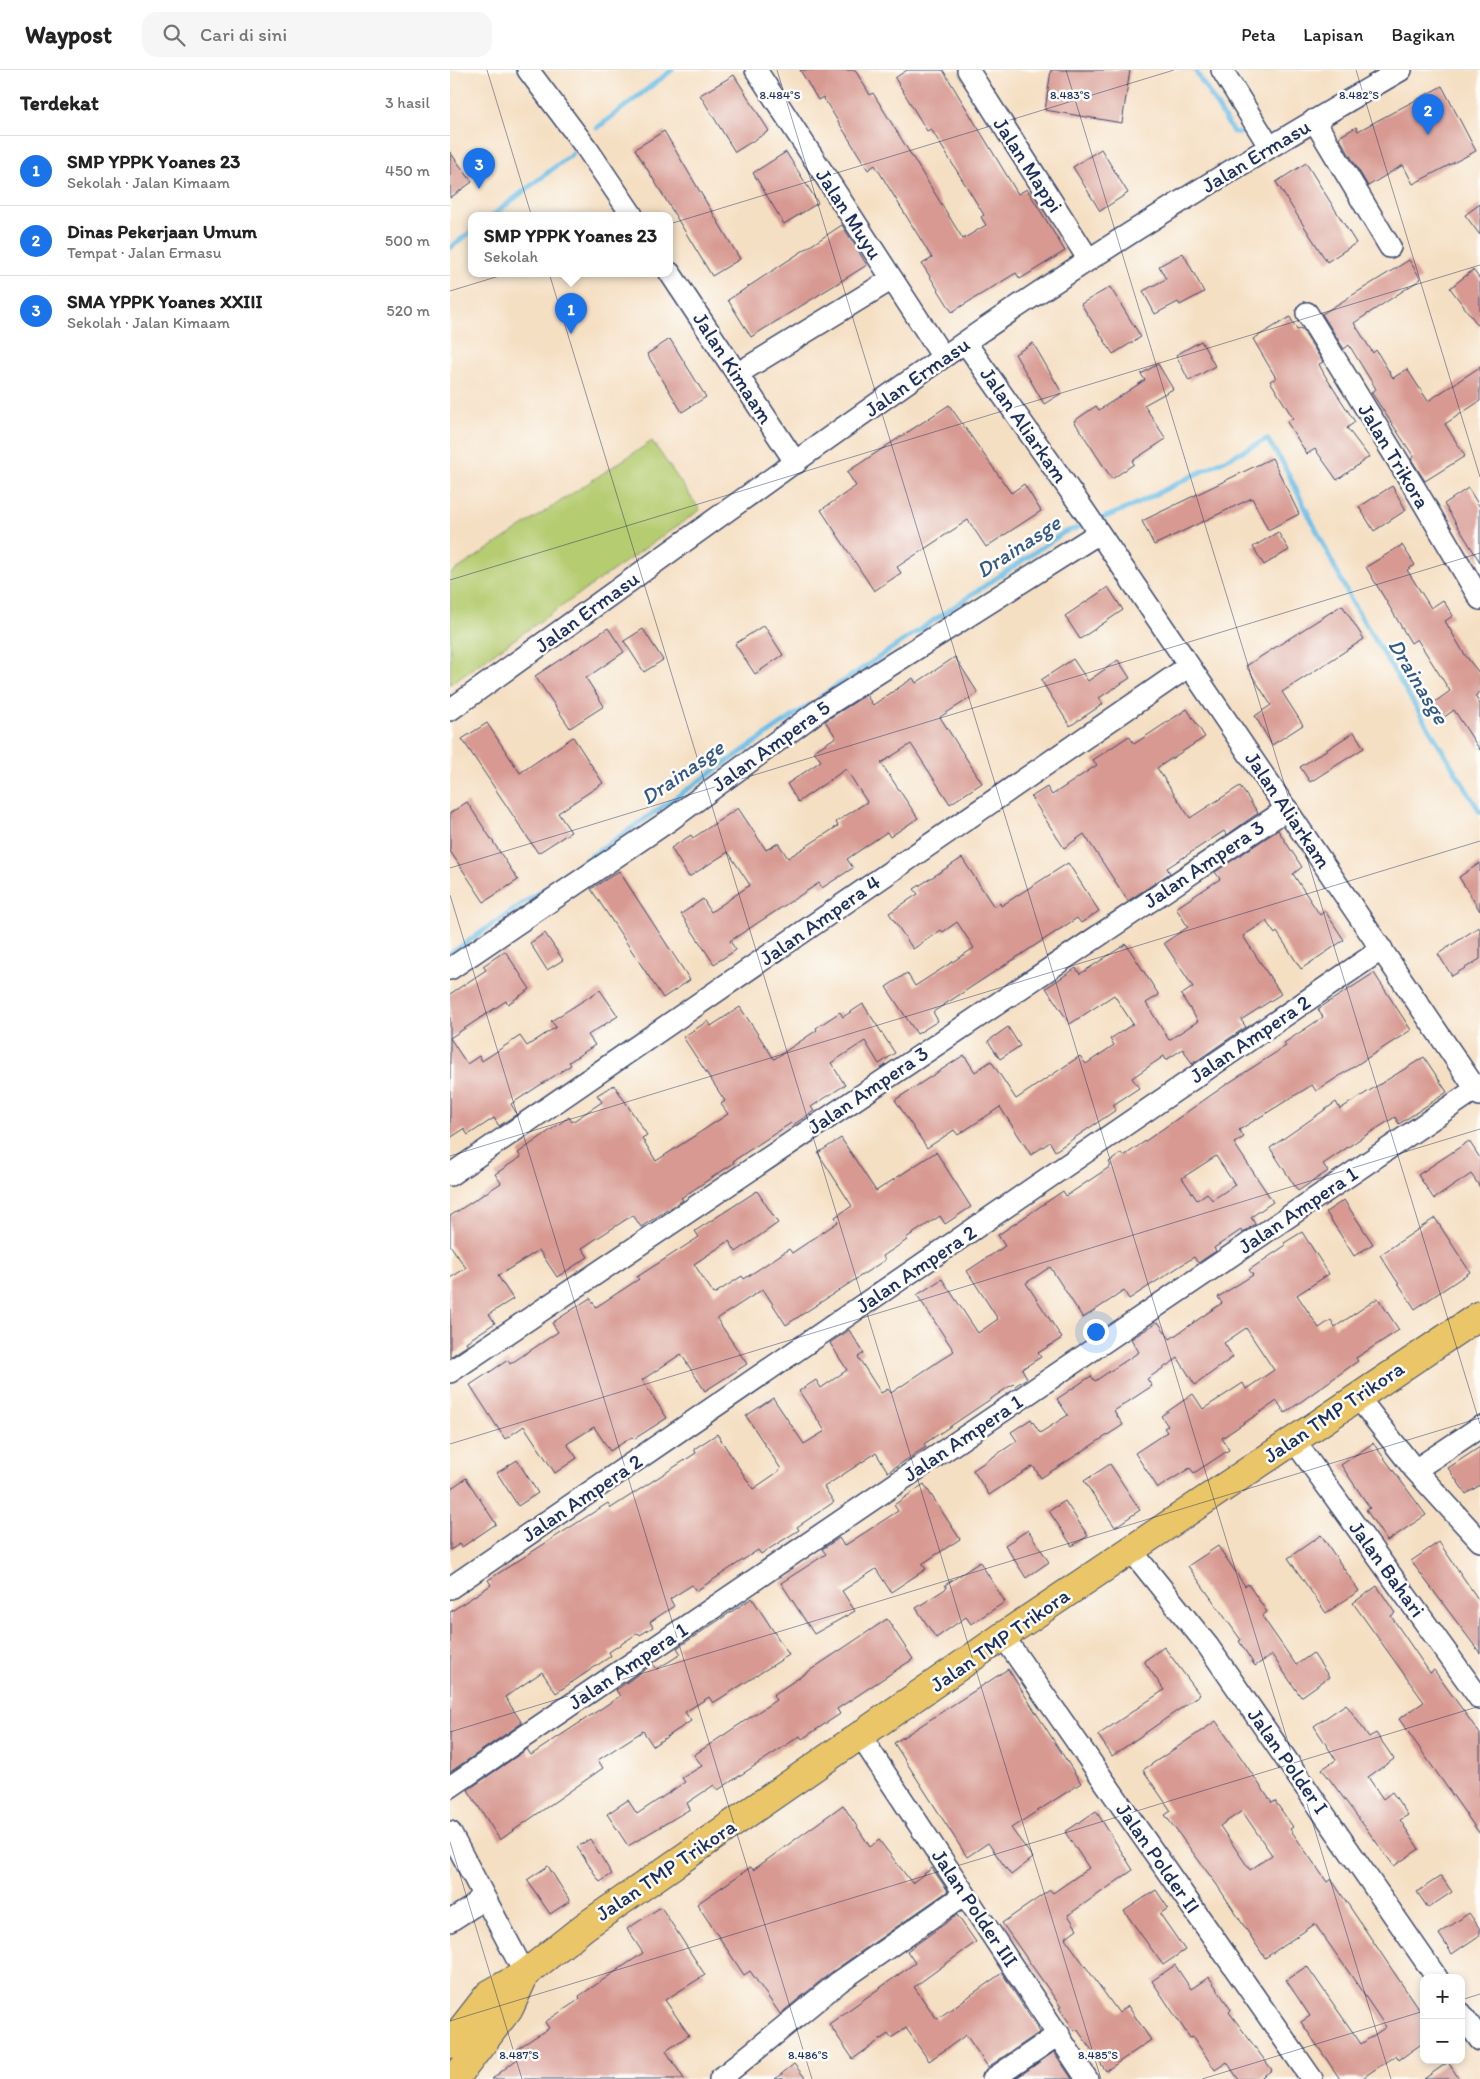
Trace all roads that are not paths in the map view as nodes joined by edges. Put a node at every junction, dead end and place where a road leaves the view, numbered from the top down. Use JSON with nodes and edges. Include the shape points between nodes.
{"nodes":[{"id":1,"x":528,"y":70,"type":"edge"},
{"id":2,"x":756,"y":70,"type":"edge"},
{"id":3,"x":968,"y":70,"type":"edge"},
{"id":4,"x":1222,"y":70,"type":"edge"},
{"id":5,"x":1401,"y":70,"type":"edge"},
{"id":6,"x":1314,"y":120,"type":"junction"},
{"id":7,"x":1269,"y":146,"type":"junction"},
{"id":8,"x":630,"y":212,"type":"edge"},
{"id":9,"x":1390,"y":247,"type":"dead end"},
{"id":10,"x":1089,"y":260,"type":"junction"},
{"id":11,"x":673,"y":277,"type":"edge"},
{"id":12,"x":892,"y":279,"type":"junction"},
{"id":13,"x":1307,"y":313,"type":"dead end"},
{"id":14,"x":965,"y":342,"type":"junction"},
{"id":15,"x":943,"y":357,"type":"junction"},
{"id":16,"x":737,"y":374,"type":"junction"},
{"id":17,"x":796,"y":463,"type":"junction"},
{"id":18,"x":1092,"y":522,"type":"junction"},
{"id":19,"x":1480,"y":600,"type":"edge"},
{"id":20,"x":1189,"y":666,"type":"junction"},
{"id":21,"x":450,"y":710,"type":"edge"},
{"id":22,"x":1287,"y":808,"type":"junction"},
{"id":23,"x":1382,"y":949,"type":"junction"},
{"id":24,"x":450,"y":969,"type":"edge"},
{"id":25,"x":1478,"y":1092,"type":"edge"},
{"id":26,"x":450,"y":1175,"type":"edge"},
{"id":27,"x":1480,"y":1315,"type":"edge"},
{"id":28,"x":450,"y":1372,"type":"edge"},
{"id":29,"x":1357,"y":1396,"type":"junction"},
{"id":30,"x":1480,"y":1427,"type":"edge"},
{"id":31,"x":1293,"y":1439,"type":"junction"},
{"id":32,"x":1415,"y":1470,"type":"junction"},
{"id":33,"x":1480,"y":1541,"type":"edge"},
{"id":34,"x":1131,"y":1550,"type":"junction"},
{"id":35,"x":450,"y":1588,"type":"edge"},
{"id":36,"x":1004,"y":1636,"type":"junction"},
{"id":37,"x":1480,"y":1699,"type":"edge"},
{"id":38,"x":861,"y":1737,"type":"junction"},
{"id":39,"x":450,"y":1787,"type":"edge"},
{"id":40,"x":450,"y":1832,"type":"edge"},
{"id":41,"x":482,"y":1894,"type":"junction"},
{"id":42,"x":965,"y":1894,"type":"junction"},
{"id":43,"x":450,"y":1921,"type":"edge"},
{"id":44,"x":525,"y":1974,"type":"junction"},
{"id":45,"x":1434,"y":1974,"type":"edge"},
{"id":46,"x":1465,"y":2019,"type":"edge"},
{"id":47,"x":1059,"y":2034,"type":"junction"},
{"id":48,"x":1480,"y":2040,"type":"edge"},
{"id":49,"x":450,"y":2044,"type":"edge"},
{"id":50,"x":724,"y":2078,"type":"edge"},
{"id":51,"x":455,"y":2079,"type":"edge"},
{"id":52,"x":992,"y":2079,"type":"edge"},
{"id":53,"x":1087,"y":2079,"type":"edge"},
{"id":54,"x":1312,"y":2079,"type":"edge"}],
"edges":[{"from":1,"to":8,"type":"street"},
{"from":2,"to":12,"type":"street","name":"Jalan Muyu"},
{"from":3,"to":10,"type":"street","name":"Jalan Mappi"},
{"from":4,"to":7,"type":"street"},
{"from":5,"to":6,"type":"street","name":"Jalan Ermasu"},
{"from":6,"to":7,"type":"street","name":"Jalan Ermasu"},
{"from":6,"to":9,"type":"street"},
{"from":7,"to":10,"type":"street","name":"Jalan Ermasu"},
{"from":10,"to":14,"type":"street","name":"Jalan Ermasu"},
{"from":11,"to":16,"type":"street","name":"Jalan Kimaam"},
{"from":12,"to":15,"type":"street","name":"Jalan Muyu"},
{"from":12,"to":16,"type":"street"},
{"from":13,"to":19,"type":"street","name":"Jalan Trikora"},
{"from":14,"to":15,"type":"street","name":"Jalan Ermasu"},
{"from":14,"to":18,"type":"street","name":"Jalan Aliarkam"},
{"from":15,"to":17,"type":"street","name":"Jalan Ermasu"},
{"from":16,"to":17,"type":"street","name":"Jalan Kimaam"},
{"from":17,"to":21,"type":"street","name":"Jalan Ermasu"},
{"from":18,"to":20,"type":"street","name":"Jalan Aliarkam"},
{"from":18,"to":24,"type":"street","name":"Jalan Ampera 5","via":[[818,711],[670,820]]},
{"from":20,"to":22,"type":"street","name":"Jalan Aliarkam"},
{"from":20,"to":26,"type":"street","name":"Jalan Ampera 4"},
{"from":22,"to":23,"type":"street","name":"Jalan Aliarkam"},
{"from":22,"to":28,"type":"street","name":"Jalan Ampera 3"},
{"from":23,"to":25,"type":"street","name":"Jalan Aliarkam"},
{"from":23,"to":35,"type":"street","name":"Jalan Ampera 2"},
{"from":25,"to":39,"type":"street","name":"Jalan Ampera 1"},
{"from":27,"to":29,"type":"highway","name":"Jalan TMP Trikora"},
{"from":29,"to":31,"type":"highway","name":"Jalan TMP Trikora"},
{"from":29,"to":32,"type":"street"},
{"from":30,"to":32,"type":"street"},
{"from":31,"to":34,"type":"highway","name":"Jalan TMP Trikora"},
{"from":31,"to":37,"type":"street","name":"Jalan Bahari"},
{"from":32,"to":33,"type":"street"},
{"from":34,"to":36,"type":"highway","name":"Jalan TMP Trikora"},
{"from":34,"to":45,"type":"street","name":"Jalan Polder I","via":[[1208,1646]]},
{"from":36,"to":38,"type":"highway","name":"Jalan TMP Trikora"},
{"from":36,"to":54,"type":"street","name":"Jalan Polder II"},
{"from":38,"to":42,"type":"street","name":"Jalan Polder III"},
{"from":38,"to":44,"type":"highway","name":"Jalan TMP Trikora","via":[[584,1927]]},
{"from":40,"to":41,"type":"street"},
{"from":41,"to":43,"type":"street","via":[[472,1907]]},
{"from":41,"to":44,"type":"street"},
{"from":42,"to":47,"type":"street","name":"Jalan Polder III"},
{"from":42,"to":50,"type":"street","via":[[839,1982]]},
{"from":44,"to":49,"type":"highway","name":"Jalan TMP Trikora","via":[[489,1994]]},
{"from":44,"to":51,"type":"highway","name":"Jalan TMP Trikora","via":[[510,2007]]},
{"from":46,"to":48,"type":"street"},
{"from":47,"to":52,"type":"street"},
{"from":47,"to":53,"type":"street","name":"Jalan Polder III"}]}
